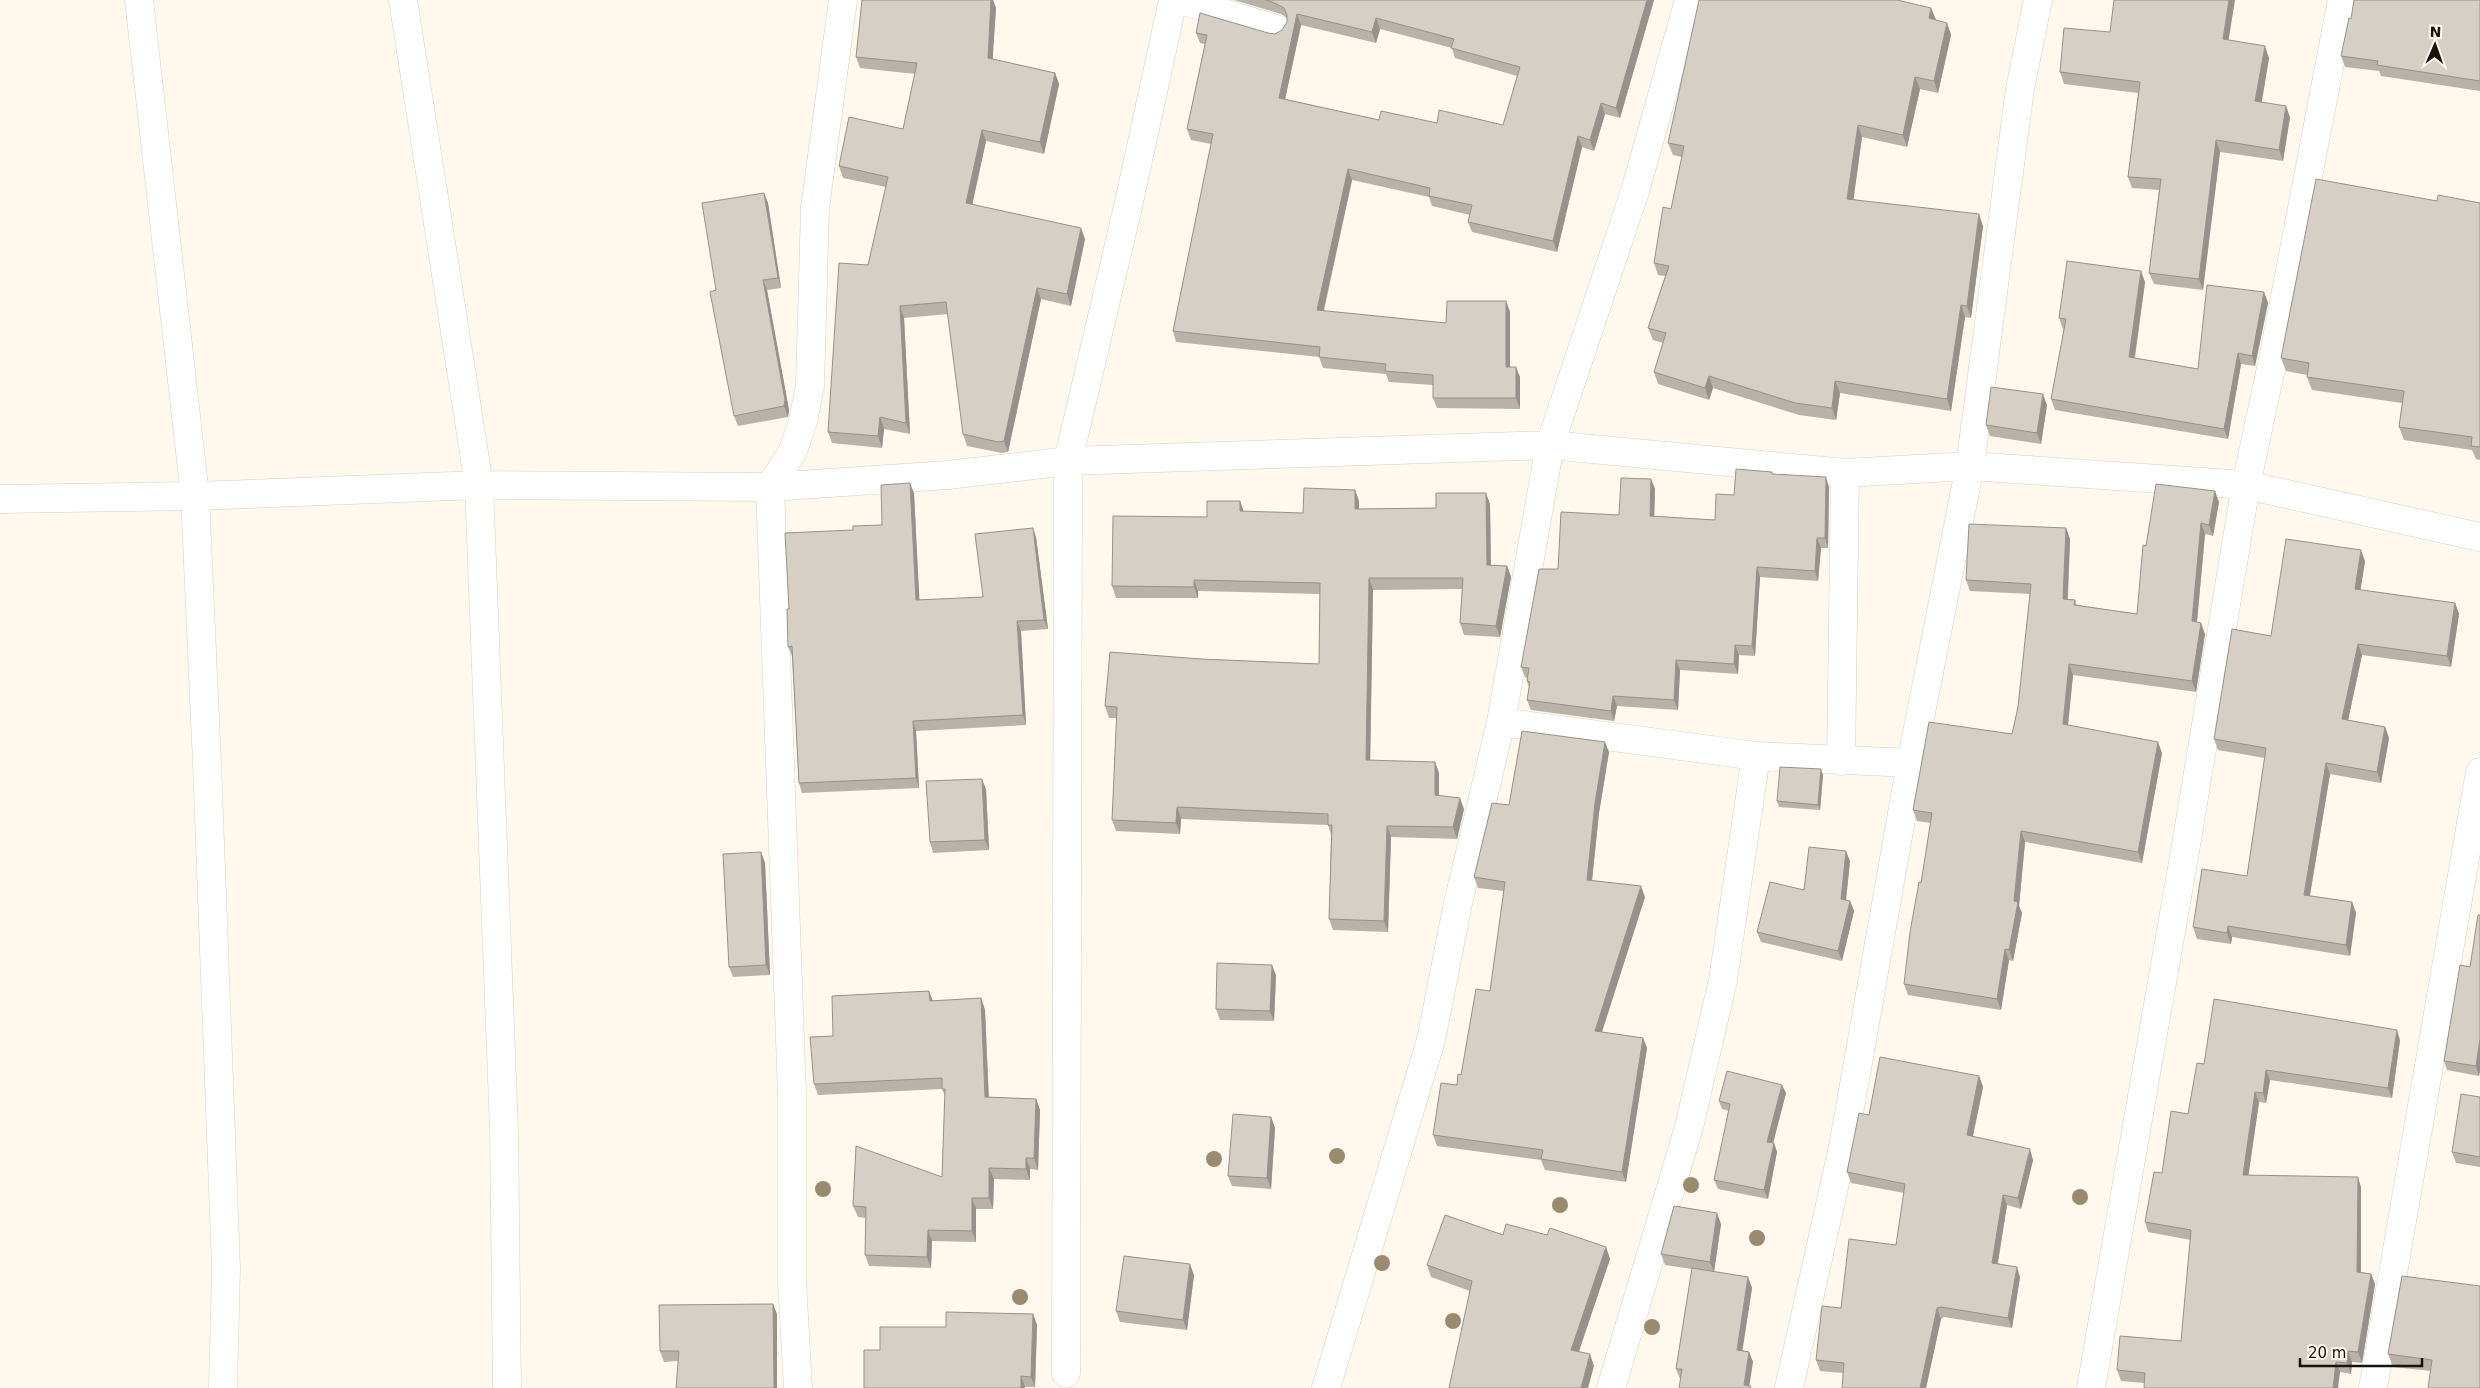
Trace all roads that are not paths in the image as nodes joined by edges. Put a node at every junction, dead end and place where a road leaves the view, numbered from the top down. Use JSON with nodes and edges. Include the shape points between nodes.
{"nodes":[{"id":1,"x":139,"y":0,"type":"edge"},
{"id":2,"x":403,"y":0,"type":"edge"},
{"id":3,"x":843,"y":0,"type":"edge"},
{"id":4,"x":1173,"y":0,"type":"edge"},
{"id":5,"x":1181,"y":0,"type":"edge"},
{"id":6,"x":1688,"y":0,"type":"edge"},
{"id":7,"x":2038,"y":0,"type":"edge"},
{"id":8,"x":2342,"y":0,"type":"edge"},
{"id":9,"x":1276,"y":29,"type":"dead end"},
{"id":10,"x":1550,"y":445,"type":"junction"},
{"id":11,"x":1068,"y":461,"type":"junction"},
{"id":12,"x":1970,"y":466,"type":"junction"},
{"id":13,"x":1845,"y":473,"type":"junction"},
{"id":14,"x":479,"y":484,"type":"junction"},
{"id":15,"x":2246,"y":485,"type":"junction"},
{"id":16,"x":770,"y":487,"type":"junction"},
{"id":17,"x":195,"y":496,"type":"junction"},
{"id":18,"x":0,"y":499,"type":"edge"},
{"id":19,"x":2480,"y":537,"type":"edge"},
{"id":20,"x":1501,"y":722,"type":"junction"},
{"id":21,"x":1756,"y":756,"type":"junction"},
{"id":22,"x":1841,"y":761,"type":"junction"},
{"id":23,"x":1910,"y":763,"type":"junction"},
{"id":24,"x":2480,"y":772,"type":"edge"},
{"id":25,"x":1066,"y":1373,"type":"dead end"},
{"id":26,"x":223,"y":1388,"type":"edge"},
{"id":27,"x":507,"y":1388,"type":"edge"},
{"id":28,"x":798,"y":1388,"type":"edge"},
{"id":29,"x":1326,"y":1388,"type":"edge"},
{"id":30,"x":1612,"y":1388,"type":"edge"},
{"id":31,"x":1789,"y":1388,"type":"edge"},
{"id":32,"x":2091,"y":1388,"type":"edge"},
{"id":33,"x":2372,"y":1388,"type":"edge"}],
"edges":[{"from":1,"to":17,"type":"street"},
{"from":2,"to":14,"type":"street"},
{"from":3,"to":16,"type":"street","via":[[815,208],[810,386],[803,421],[792,451]]},
{"from":4,"to":11,"type":"street"},
{"from":5,"to":9,"type":"street"},
{"from":6,"to":10,"type":"street","via":[[1635,190]]},
{"from":7,"to":12,"type":"street","via":[[2020,89]]},
{"from":8,"to":15,"type":"street"},
{"from":10,"to":11,"type":"street"},
{"from":10,"to":13,"type":"street"},
{"from":10,"to":20,"type":"street"},
{"from":11,"to":16,"type":"street","via":[[948,475]]},
{"from":11,"to":25,"type":"street"},
{"from":12,"to":13,"type":"street"},
{"from":12,"to":15,"type":"street"},
{"from":12,"to":23,"type":"street"},
{"from":13,"to":22,"type":"street"},
{"from":14,"to":16,"type":"street"},
{"from":14,"to":17,"type":"street"},
{"from":14,"to":27,"type":"street","via":[[504,1130]]},
{"from":15,"to":19,"type":"street"},
{"from":15,"to":32,"type":"street","via":[[2186,852]]},
{"from":16,"to":28,"type":"street","via":[[792,1094],[792,1281]]},
{"from":17,"to":18,"type":"street"},
{"from":17,"to":26,"type":"street","via":[[226,1268]]},
{"from":20,"to":21,"type":"street"},
{"from":20,"to":29,"type":"street","via":[[1458,903],[1430,1040]]},
{"from":21,"to":22,"type":"street"},
{"from":21,"to":30,"type":"street","via":[[1723,980],[1689,1127]]},
{"from":22,"to":23,"type":"street"},
{"from":23,"to":31,"type":"street","via":[[1844,1147]]},
{"from":24,"to":33,"type":"street"}]}
